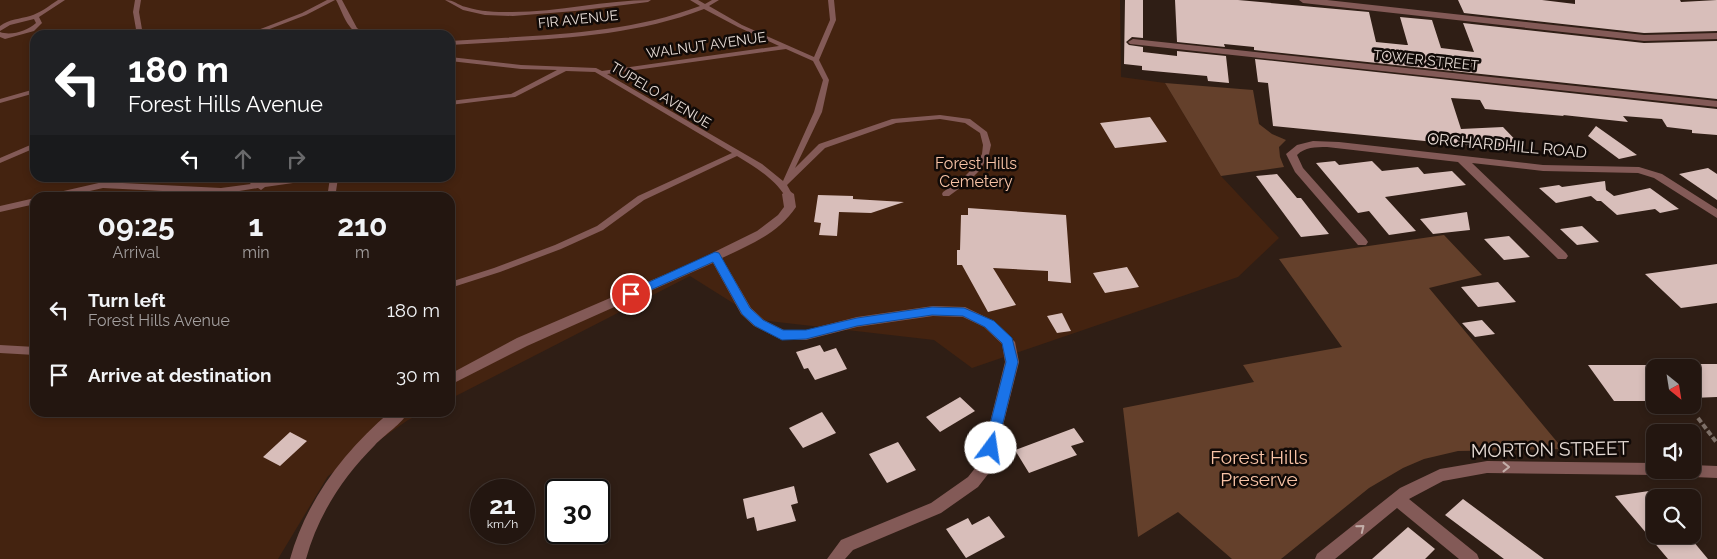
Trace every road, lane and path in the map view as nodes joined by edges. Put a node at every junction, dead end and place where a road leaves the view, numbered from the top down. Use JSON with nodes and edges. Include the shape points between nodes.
{"nodes":[{"id":1,"x":62,"y":0,"type":"edge"},
{"id":2,"x":138,"y":0,"type":"edge"},
{"id":3,"x":332,"y":0,"type":"edge"},
{"id":4,"x":339,"y":0,"type":"edge"},
{"id":5,"x":448,"y":0,"type":"edge"},
{"id":6,"x":648,"y":0,"type":"edge"},
{"id":7,"x":693,"y":0,"type":"edge"},
{"id":8,"x":716,"y":0,"type":"edge"},
{"id":9,"x":831,"y":0,"type":"edge"},
{"id":10,"x":1303,"y":0,"type":"edge"},
{"id":11,"x":706,"y":6,"type":"junction"},
{"id":12,"x":36,"y":16,"type":"junction"},
{"id":13,"x":0,"y":29,"type":"edge"},
{"id":14,"x":32,"y":30,"type":"edge"},
{"id":15,"x":139,"y":30,"type":"edge"},
{"id":16,"x":261,"y":30,"type":"edge"},
{"id":17,"x":356,"y":30,"type":"edge"},
{"id":18,"x":30,"y":31,"type":"edge"},
{"id":19,"x":0,"y":34,"type":"edge"},
{"id":20,"x":1717,"y":36,"type":"edge"},
{"id":21,"x":1133,"y":42,"type":"dead end"},
{"id":22,"x":455,"y":43,"type":"edge"},
{"id":23,"x":786,"y":46,"type":"junction"},
{"id":24,"x":455,"y":60,"type":"edge"},
{"id":25,"x":816,"y":60,"type":"junction"},
{"id":26,"x":566,"y":69,"type":"junction"},
{"id":27,"x":600,"y":72,"type":"junction"},
{"id":28,"x":30,"y":92,"type":"edge"},
{"id":29,"x":0,"y":101,"type":"edge"},
{"id":30,"x":455,"y":102,"type":"edge"},
{"id":31,"x":1717,"y":104,"type":"edge"},
{"id":32,"x":30,"y":147,"type":"edge"},
{"id":33,"x":736,"y":154,"type":"junction"},
{"id":34,"x":1460,"y":158,"type":"junction"},
{"id":35,"x":0,"y":161,"type":"edge"},
{"id":36,"x":107,"y":182,"type":"edge"},
{"id":37,"x":254,"y":182,"type":"edge"},
{"id":38,"x":288,"y":182,"type":"edge"},
{"id":39,"x":103,"y":185,"type":"junction"},
{"id":40,"x":261,"y":186,"type":"junction"},
{"id":41,"x":786,"y":189,"type":"junction"},
{"id":42,"x":72,"y":192,"type":"edge"},
{"id":43,"x":946,"y":194,"type":"dead end"},
{"id":44,"x":30,"y":202,"type":"edge"},
{"id":45,"x":2,"y":210,"type":"edge"},
{"id":46,"x":1717,"y":214,"type":"edge"},
{"id":47,"x":1362,"y":242,"type":"dead end"},
{"id":48,"x":715,"y":256,"type":"junction"},
{"id":49,"x":1562,"y":256,"type":"dead end"},
{"id":50,"x":455,"y":283,"type":"edge"},
{"id":51,"x":0,"y":349,"type":"edge"},
{"id":52,"x":30,"y":351,"type":"edge"},
{"id":53,"x":455,"y":377,"type":"edge"},
{"id":54,"x":395,"y":417,"type":"edge"},
{"id":55,"x":1698,"y":418,"type":"dead end"},
{"id":56,"x":1717,"y":443,"type":"edge"},
{"id":57,"x":1646,"y":469,"type":"edge"},
{"id":58,"x":1701,"y":471,"type":"edge"},
{"id":59,"x":1717,"y":472,"type":"edge"},
{"id":60,"x":1397,"y":499,"type":"junction"},
{"id":61,"x":298,"y":559,"type":"edge"},
{"id":62,"x":834,"y":559,"type":"edge"},
{"id":63,"x":1323,"y":559,"type":"edge"},
{"id":64,"x":1471,"y":559,"type":"edge"}],
"edges":[{"from":1,"to":12,"type":"lane"},
{"from":2,"to":15,"type":"lane"},
{"from":3,"to":16,"type":"lane"},
{"from":4,"to":17,"type":"lane"},
{"from":5,"to":6,"type":"lane","via":[[458,8],[513,14]]},
{"from":7,"to":11,"type":"lane"},
{"from":8,"to":11,"type":"lane","name":"FIR AVENUE"},
{"from":9,"to":25,"type":"lane","via":[[833,20]]},
{"from":10,"to":20,"type":"street","via":[[1638,37]]},
{"from":11,"to":22,"type":"lane","name":"FIR AVENUE","via":[[664,19],[599,32]]},
{"from":11,"to":23,"type":"lane","via":[[740,26]]},
{"from":12,"to":13,"type":"lane"},
{"from":12,"to":14,"type":"lane","via":[[39,23]]},
{"from":18,"to":19,"type":"lane","via":[[5,37]]},
{"from":21,"to":31,"type":"street","name":"TOWER STREET"},
{"from":23,"to":25,"type":"lane"},
{"from":23,"to":27,"type":"lane","name":"WALNUT AVENUE"},
{"from":24,"to":26,"type":"lane","name":"TUPELO AVENUE"},
{"from":25,"to":41,"type":"lane","via":[[826,80],[818,112]]},
{"from":26,"to":27,"type":"lane","name":"TUPELO AVENUE"},
{"from":26,"to":30,"type":"lane","via":[[512,96]]},
{"from":27,"to":33,"type":"lane","name":"TUPELO AVENUE"},
{"from":28,"to":29,"type":"lane"},
{"from":32,"to":35,"type":"lane"},
{"from":33,"to":41,"type":"lane","name":"TUPELO AVENUE","via":[[759,166]]},
{"from":33,"to":50,"type":"lane","via":[[640,198],[600,228],[558,247]]},
{"from":34,"to":46,"type":"street","name":"ORCHARDHILL ROAD","via":[[1543,168],[1638,170],[1658,176]]},
{"from":34,"to":47,"type":"street","name":"ORCHARDHILL ROAD","via":[[1339,145],[1312,145],[1294,150],[1292,161]]},
{"from":34,"to":49,"type":"street"},
{"from":36,"to":39,"type":"lane"},
{"from":37,"to":40,"type":"lane"},
{"from":38,"to":40,"type":"lane"},
{"from":39,"to":40,"type":"lane","via":[[221,192]]},
{"from":39,"to":42,"type":"lane"},
{"from":41,"to":43,"type":"lane","via":[[822,146],[895,121],[940,116],[967,121],[983,132],[988,147],[980,165],[965,182]]},
{"from":41,"to":48,"type":"street","via":[[790,207],[782,218],[761,234]]},
{"from":44,"to":45,"type":"lane"},
{"from":48,"to":53,"type":"street","via":[[522,342]]},
{"from":48,"to":62,"type":"street","via":[[746,311],[759,323],[782,335],[806,335],[857,322],[932,311],[964,312],[990,324],[1008,342],[1012,362],[987,465],[973,482],[936,508],[847,546]]},
{"from":51,"to":52,"type":"lane"},
{"from":54,"to":61,"type":"street","via":[[344,467],[301,543]]},
{"from":55,"to":56,"type":"path"},
{"from":60,"to":57,"type":"street","name":"MORTON STREET","one_way":true,"via":[[1434,478],[1472,468]]},
{"from":58,"to":59,"type":"street"},
{"from":63,"to":60,"type":"street","name":"MORTON STREET","one_way":true},
{"from":60,"to":64,"type":"street"}]}
